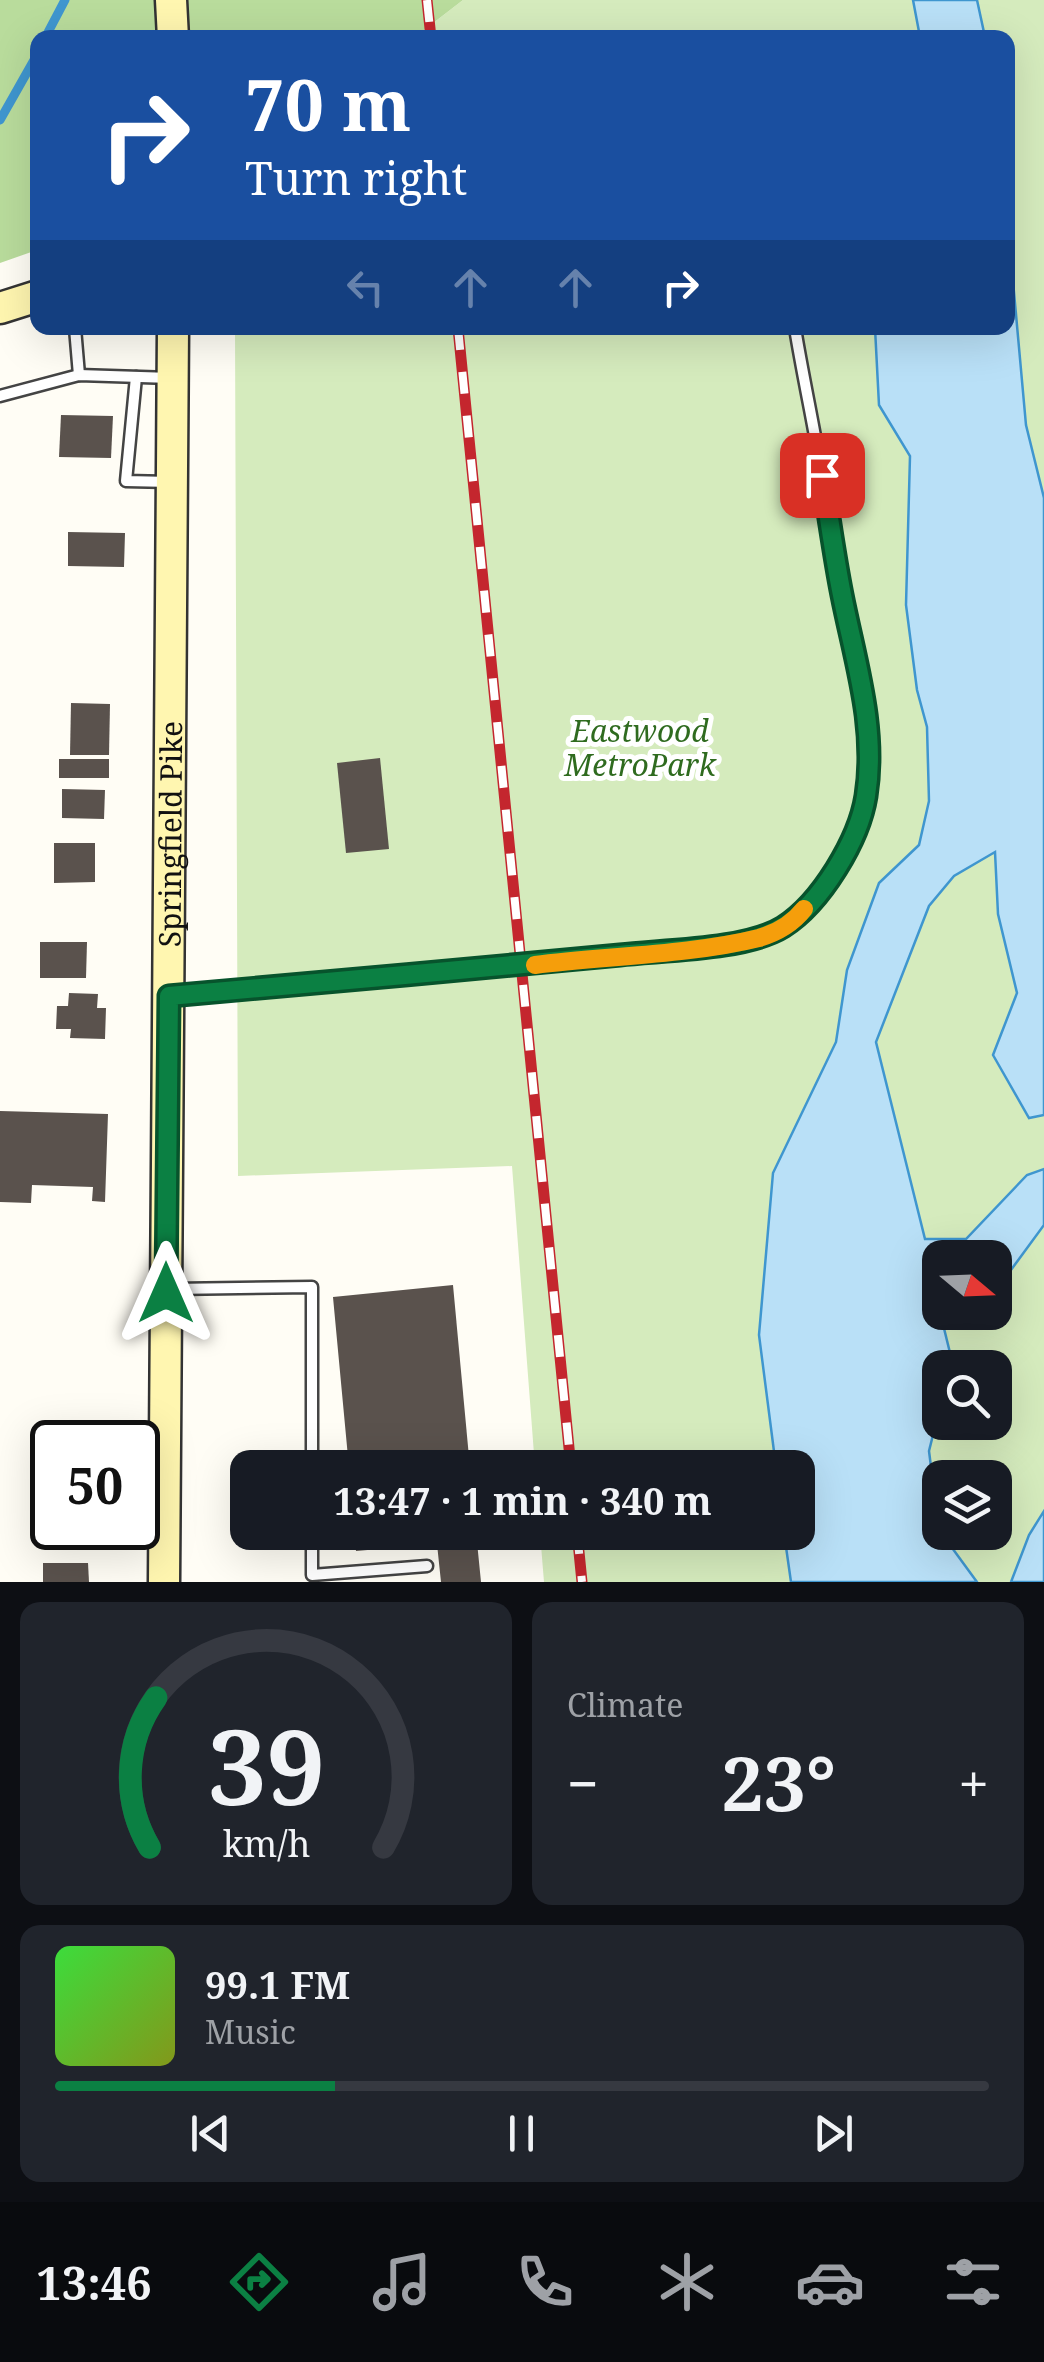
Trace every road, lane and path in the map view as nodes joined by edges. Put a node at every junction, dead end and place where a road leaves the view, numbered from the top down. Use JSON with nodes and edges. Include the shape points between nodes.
{"nodes":[{"id":1,"x":171,"y":0,"type":"edge"},
{"id":2,"x":173,"y":30,"type":"edge"},
{"id":3,"x":30,"y":299,"type":"edge"},
{"id":4,"x":0,"y":308,"type":"edge"},
{"id":5,"x":76,"y":335,"type":"edge"},
{"id":6,"x":173,"y":335,"type":"edge"},
{"id":7,"x":797,"y":335,"type":"edge"},
{"id":8,"x":79,"y":375,"type":"junction"},
{"id":9,"x":136,"y":377,"type":"junction"},
{"id":10,"x":173,"y":378,"type":"junction"},
{"id":11,"x":0,"y":396,"type":"edge"},
{"id":12,"x":172,"y":482,"type":"junction"},
{"id":13,"x":169,"y":996,"type":"junction"},
{"id":14,"x":166,"y":1289,"type":"junction"},
{"id":15,"x":312,"y":1450,"type":"edge"},
{"id":16,"x":312,"y":1550,"type":"edge"},
{"id":17,"x":428,"y":1566,"type":"dead end"},
{"id":18,"x":164,"y":1582,"type":"edge"}],
"edges":[{"from":1,"to":2,"type":"main road"},
{"from":3,"to":4,"type":"main road"},
{"from":5,"to":8,"type":"lane"},
{"from":6,"to":10,"type":"main road","name":"Springfield Pike"},
{"from":7,"to":13,"type":"lane","via":[[863,686],[870,765],[849,845],[799,916],[760,938],[683,950]]},
{"from":8,"to":9,"type":"lane"},
{"from":8,"to":11,"type":"lane"},
{"from":9,"to":10,"type":"lane"},
{"from":9,"to":12,"type":"lane","via":[[126,481]]},
{"from":10,"to":12,"type":"main road","name":"Springfield Pike"},
{"from":12,"to":13,"type":"main road","name":"Springfield Pike"},
{"from":13,"to":14,"type":"main road","name":"Springfield Pike"},
{"from":14,"to":15,"type":"lane","via":[[312,1287]]},
{"from":14,"to":18,"type":"main road","name":"Springfield Pike"},
{"from":16,"to":17,"type":"lane","via":[[312,1574]]}]}
